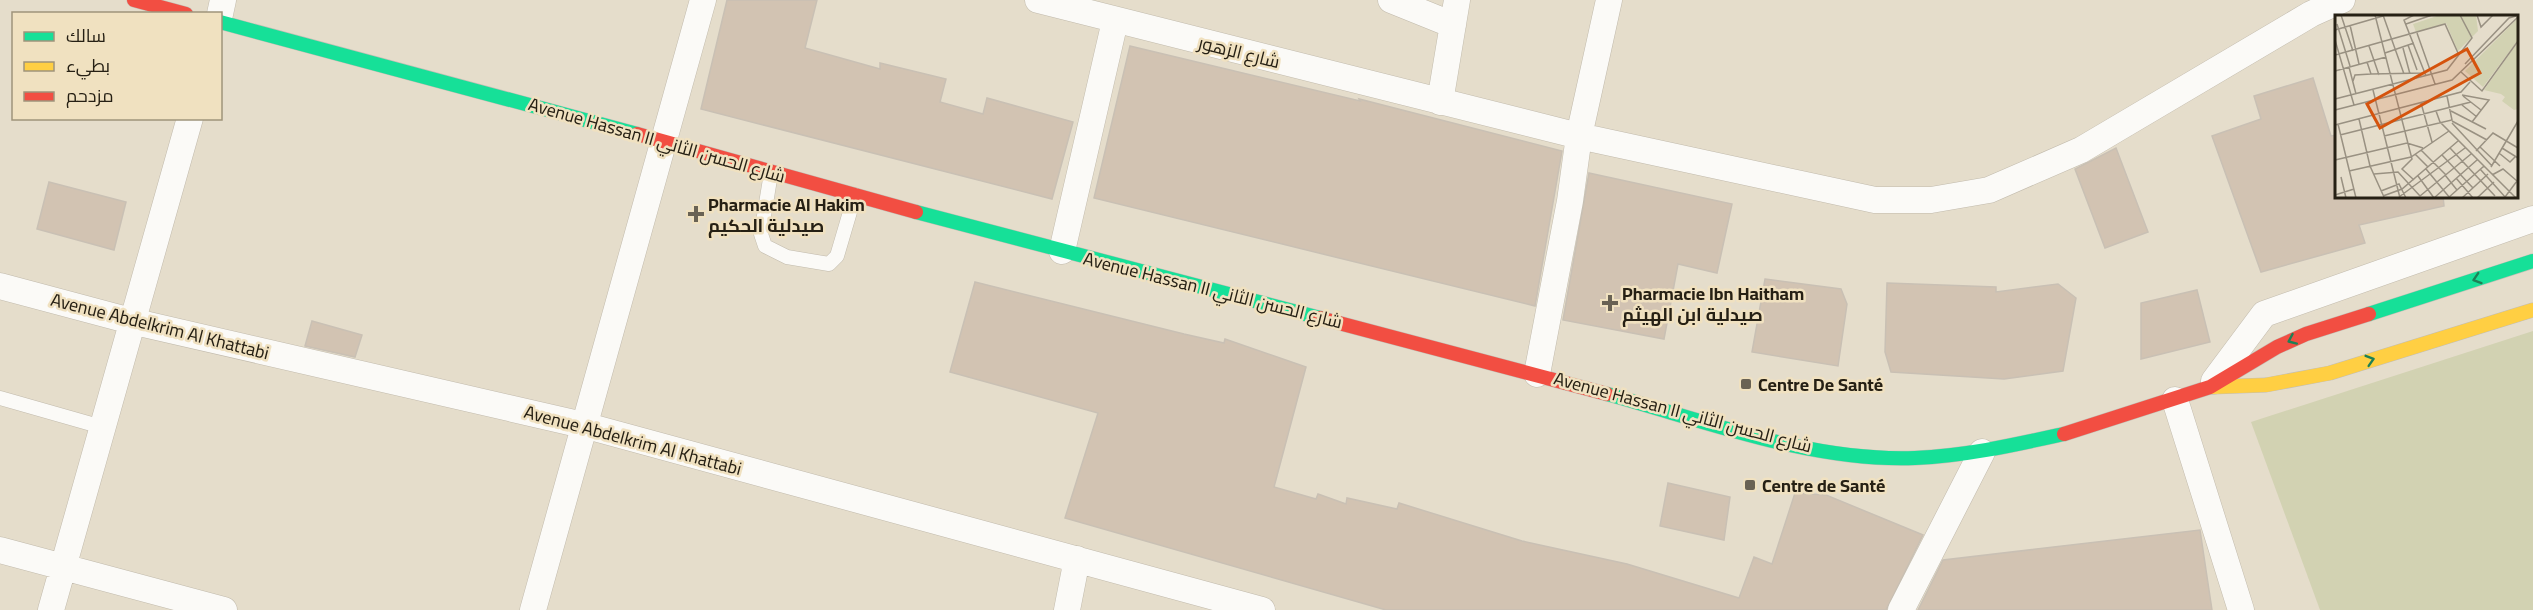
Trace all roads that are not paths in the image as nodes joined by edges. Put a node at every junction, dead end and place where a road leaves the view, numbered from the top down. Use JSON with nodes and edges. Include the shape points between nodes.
{"nodes":[{"id":1,"x":134,"y":0,"type":"edge"},
{"id":2,"x":703,"y":0,"type":"edge"},
{"id":3,"x":1038,"y":0,"type":"edge"},
{"id":4,"x":1391,"y":0,"type":"edge"},
{"id":5,"x":1457,"y":0,"type":"edge"},
{"id":6,"x":1609,"y":0,"type":"edge"},
{"id":7,"x":2342,"y":0,"type":"edge"},
{"id":8,"x":2312,"y":7,"type":"edge"},
{"id":9,"x":179,"y":12,"type":"edge"},
{"id":10,"x":1103,"y":12,"type":"edge"},
{"id":11,"x":222,"y":23,"type":"edge"},
{"id":12,"x":1453,"y":25,"type":"junction"},
{"id":13,"x":1440,"y":102,"type":"junction"},
{"id":14,"x":189,"y":120,"type":"edge"},
{"id":15,"x":1579,"y":136,"type":"junction"},
{"id":16,"x":665,"y":141,"type":"junction"},
{"id":17,"x":771,"y":173,"type":"junction"},
{"id":18,"x":855,"y":195,"type":"junction"},
{"id":19,"x":2533,"y":219,"type":"edge"},
{"id":20,"x":1062,"y":251,"type":"junction"},
{"id":21,"x":2533,"y":261,"type":"edge"},
{"id":22,"x":0,"y":286,"type":"edge"},
{"id":23,"x":2533,"y":310,"type":"edge"},
{"id":24,"x":131,"y":321,"type":"junction"},
{"id":25,"x":1537,"y":374,"type":"junction"},
{"id":26,"x":2210,"y":387,"type":"junction"},
{"id":27,"x":0,"y":398,"type":"edge"},
{"id":28,"x":2175,"y":400,"type":"junction"},
{"id":29,"x":586,"y":426,"type":"junction"},
{"id":30,"x":102,"y":427,"type":"junction"},
{"id":31,"x":1982,"y":452,"type":"junction"},
{"id":32,"x":0,"y":550,"type":"edge"},
{"id":33,"x":1077,"y":559,"type":"junction"},
{"id":34,"x":64,"y":567,"type":"junction"},
{"id":35,"x":51,"y":610,"type":"edge"},
{"id":36,"x":224,"y":610,"type":"edge"},
{"id":37,"x":533,"y":610,"type":"edge"},
{"id":38,"x":1067,"y":610,"type":"edge"},
{"id":39,"x":1262,"y":610,"type":"edge"},
{"id":40,"x":1901,"y":610,"type":"edge"},
{"id":41,"x":2241,"y":610,"type":"edge"}],
"edges":[{"from":1,"to":9,"type":"main road"},
{"from":2,"to":16,"type":"street"},
{"from":3,"to":10,"type":"street","name":"شارع الزهور"},
{"from":4,"to":12,"type":"street"},
{"from":5,"to":12,"type":"street"},
{"from":6,"to":15,"type":"street"},
{"from":7,"to":8,"type":"street","name":"شارع الزهور"},
{"from":8,"to":15,"type":"street","name":"شارع الزهور","via":[[2081,150],[1989,190],[1931,200],[1875,200]]},
{"from":10,"to":13,"type":"street","name":"شارع الزهور"},
{"from":10,"to":20,"type":"street"},
{"from":11,"to":16,"type":"main road","name":"Avenue Hassan II شارع الحسن الثاني"},
{"from":12,"to":13,"type":"street"},
{"from":13,"to":15,"type":"street","name":"شارع الزهور"},
{"from":14,"to":24,"type":"street"},
{"from":15,"to":25,"type":"street"},
{"from":16,"to":17,"type":"main road","name":"Avenue Hassan II شارع الحسن الثاني"},
{"from":16,"to":29,"type":"street"},
{"from":17,"to":18,"type":"main road","name":"Avenue Hassan II شارع الحسن الثاني"},
{"from":17,"to":18,"type":"lane","via":[[761,234],[765,246],[787,257],[829,264],[837,256]]},
{"from":18,"to":20,"type":"main road","name":"Avenue Hassan II شارع الحسن الثاني"},
{"from":19,"to":26,"type":"street","via":[[2264,314]]},
{"from":20,"to":25,"type":"main road","name":"Avenue Hassan II شارع الحسن الثاني"},
{"from":21,"to":26,"type":"main road","name":"Avenue Hassan II شارع الحسن الثاني","one_way":true,"via":[[2306,334]]},
{"from":22,"to":24,"type":"street","name":"Avenue Abdelkrim Al Khattabi"},
{"from":26,"to":23,"type":"main road","name":"Avenue Hassan II شارع الحسن الثاني","one_way":true,"via":[[2266,386],[2330,373]]},
{"from":24,"to":29,"type":"street","name":"Avenue Abdelkrim Al Khattabi"},
{"from":24,"to":30,"type":"street"},
{"from":25,"to":31,"type":"main road","name":"Avenue Hassan II شارع الحسن الثاني","via":[[1778,441],[1844,453],[1914,458]]},
{"from":26,"to":28,"type":"main road","name":"Avenue Hassan II شارع الحسن الثاني"},
{"from":27,"to":30,"type":"lane"},
{"from":28,"to":31,"type":"main road","name":"Avenue Hassan II شارع الحسن الثاني","via":[[2084,429]]},
{"from":28,"to":41,"type":"street"},
{"from":29,"to":33,"type":"street","name":"Avenue Abdelkrim Al Khattabi"},
{"from":29,"to":37,"type":"street"},
{"from":30,"to":34,"type":"street"},
{"from":31,"to":40,"type":"street"},
{"from":32,"to":34,"type":"street"},
{"from":33,"to":38,"type":"street"},
{"from":33,"to":39,"type":"street","name":"Avenue Abdelkrim Al Khattabi"},
{"from":34,"to":35,"type":"street"},
{"from":34,"to":36,"type":"street"}]}
